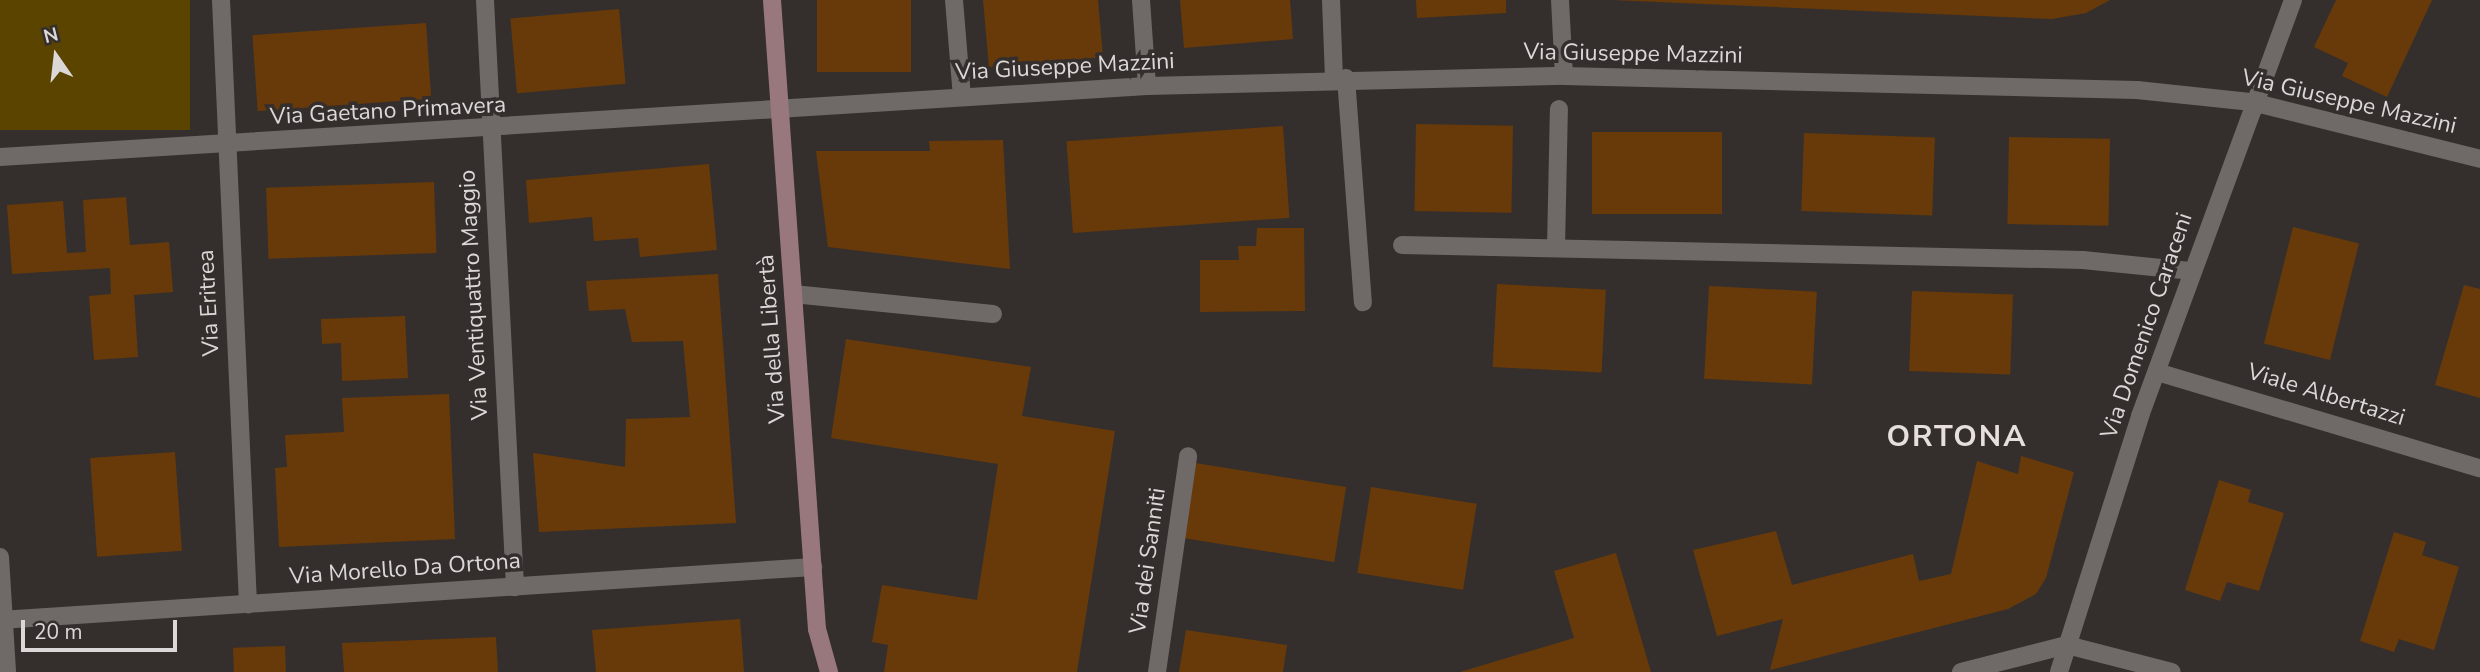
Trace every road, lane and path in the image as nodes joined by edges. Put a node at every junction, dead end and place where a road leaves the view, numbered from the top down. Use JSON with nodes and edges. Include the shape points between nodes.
{"nodes":[{"id":1,"x":221,"y":0,"type":"edge"},
{"id":2,"x":485,"y":0,"type":"edge"},
{"id":3,"x":772,"y":0,"type":"edge"},
{"id":4,"x":954,"y":0,"type":"edge"},
{"id":5,"x":1141,"y":0,"type":"edge"},
{"id":6,"x":1331,"y":0,"type":"edge"},
{"id":7,"x":1560,"y":0,"type":"edge"},
{"id":8,"x":2293,"y":0,"type":"edge"},
{"id":9,"x":1564,"y":76,"type":"junction"},
{"id":10,"x":1340,"y":78,"type":"junction"},
{"id":11,"x":1147,"y":86,"type":"junction"},
{"id":12,"x":962,"y":97,"type":"junction"},
{"id":13,"x":2252,"y":102,"type":"junction"},
{"id":14,"x":1559,"y":109,"type":"dead end"},
{"id":15,"x":779,"y":110,"type":"junction"},
{"id":16,"x":489,"y":130,"type":"junction"},
{"id":17,"x":225,"y":144,"type":"junction"},
{"id":18,"x":0,"y":157,"type":"edge"},
{"id":19,"x":2480,"y":159,"type":"edge"},
{"id":20,"x":1402,"y":245,"type":"dead end"},
{"id":21,"x":1556,"y":248,"type":"junction"},
{"id":22,"x":2192,"y":271,"type":"junction"},
{"id":23,"x":793,"y":294,"type":"junction"},
{"id":24,"x":1363,"y":302,"type":"dead end"},
{"id":25,"x":993,"y":314,"type":"dead end"},
{"id":26,"x":2157,"y":372,"type":"junction"},
{"id":27,"x":1188,"y":456,"type":"dead end"},
{"id":28,"x":2480,"y":468,"type":"edge"},
{"id":29,"x":0,"y":557,"type":"edge"},
{"id":30,"x":813,"y":567,"type":"junction"},
{"id":31,"x":515,"y":587,"type":"junction"},
{"id":32,"x":248,"y":604,"type":"junction"},
{"id":33,"x":2,"y":620,"type":"edge"},
{"id":34,"x":2067,"y":646,"type":"junction"},
{"id":35,"x":7,"y":672,"type":"edge"},
{"id":36,"x":829,"y":672,"type":"edge"},
{"id":37,"x":1157,"y":672,"type":"edge"},
{"id":38,"x":1961,"y":672,"type":"edge"},
{"id":39,"x":2059,"y":672,"type":"edge"},
{"id":40,"x":2172,"y":672,"type":"edge"}],
"edges":[{"from":1,"to":17,"type":"street","name":"Via Eritrea"},
{"from":2,"to":16,"type":"street","name":"Via Ventiquattro Maggio"},
{"from":3,"to":15,"type":"main road","name":"Via della Libertà"},
{"from":4,"to":12,"type":"street"},
{"from":5,"to":11,"type":"street"},
{"from":6,"to":10,"type":"street"},
{"from":7,"to":9,"type":"street"},
{"from":8,"to":13,"type":"street","name":"Via Domenico Caraceni"},
{"from":9,"to":10,"type":"street","name":"Via Giuseppe Mazzini"},
{"from":9,"to":13,"type":"street","name":"Via Giuseppe Mazzini","via":[[2137,90]]},
{"from":10,"to":11,"type":"street","name":"Via Giuseppe Mazzini"},
{"from":10,"to":24,"type":"street"},
{"from":11,"to":12,"type":"street","name":"Via Giuseppe Mazzini"},
{"from":12,"to":15,"type":"street","name":"Via Giuseppe Mazzini"},
{"from":13,"to":19,"type":"street","name":"Via Giuseppe Mazzini"},
{"from":13,"to":22,"type":"street","name":"Via Domenico Caraceni"},
{"from":14,"to":21,"type":"street"},
{"from":15,"to":16,"type":"street","name":"Via Gaetano Primavera"},
{"from":15,"to":23,"type":"main road","name":"Via della Libertà"},
{"from":16,"to":17,"type":"street","name":"Via Gaetano Primavera"},
{"from":16,"to":31,"type":"street","name":"Via Ventiquattro Maggio"},
{"from":17,"to":18,"type":"street","name":"Via Gaetano Primavera"},
{"from":17,"to":32,"type":"street","name":"Via Eritrea"},
{"from":20,"to":21,"type":"street"},
{"from":21,"to":22,"type":"street","via":[[2083,260]]},
{"from":22,"to":26,"type":"street","name":"Via Domenico Caraceni"},
{"from":23,"to":25,"type":"street"},
{"from":23,"to":30,"type":"main road","name":"Via della Libertà"},
{"from":26,"to":28,"type":"street","name":"Viale Albertazzi"},
{"from":26,"to":34,"type":"street","name":"Via Domenico Caraceni"},
{"from":27,"to":37,"type":"street","name":"Via dei Sanniti"},
{"from":29,"to":33,"type":"street"},
{"from":30,"to":31,"type":"street","name":"Via Morello Da Ortona"},
{"from":30,"to":36,"type":"main road","name":"Via della Libertà","via":[[817,629]]},
{"from":31,"to":32,"type":"street","name":"Via Morello Da Ortona"},
{"from":32,"to":33,"type":"street","name":"Via Morello Da Ortona"},
{"from":33,"to":35,"type":"street"},
{"from":34,"to":38,"type":"street"},
{"from":34,"to":39,"type":"street","name":"Via Domenico Caraceni"},
{"from":34,"to":40,"type":"street"}]}
